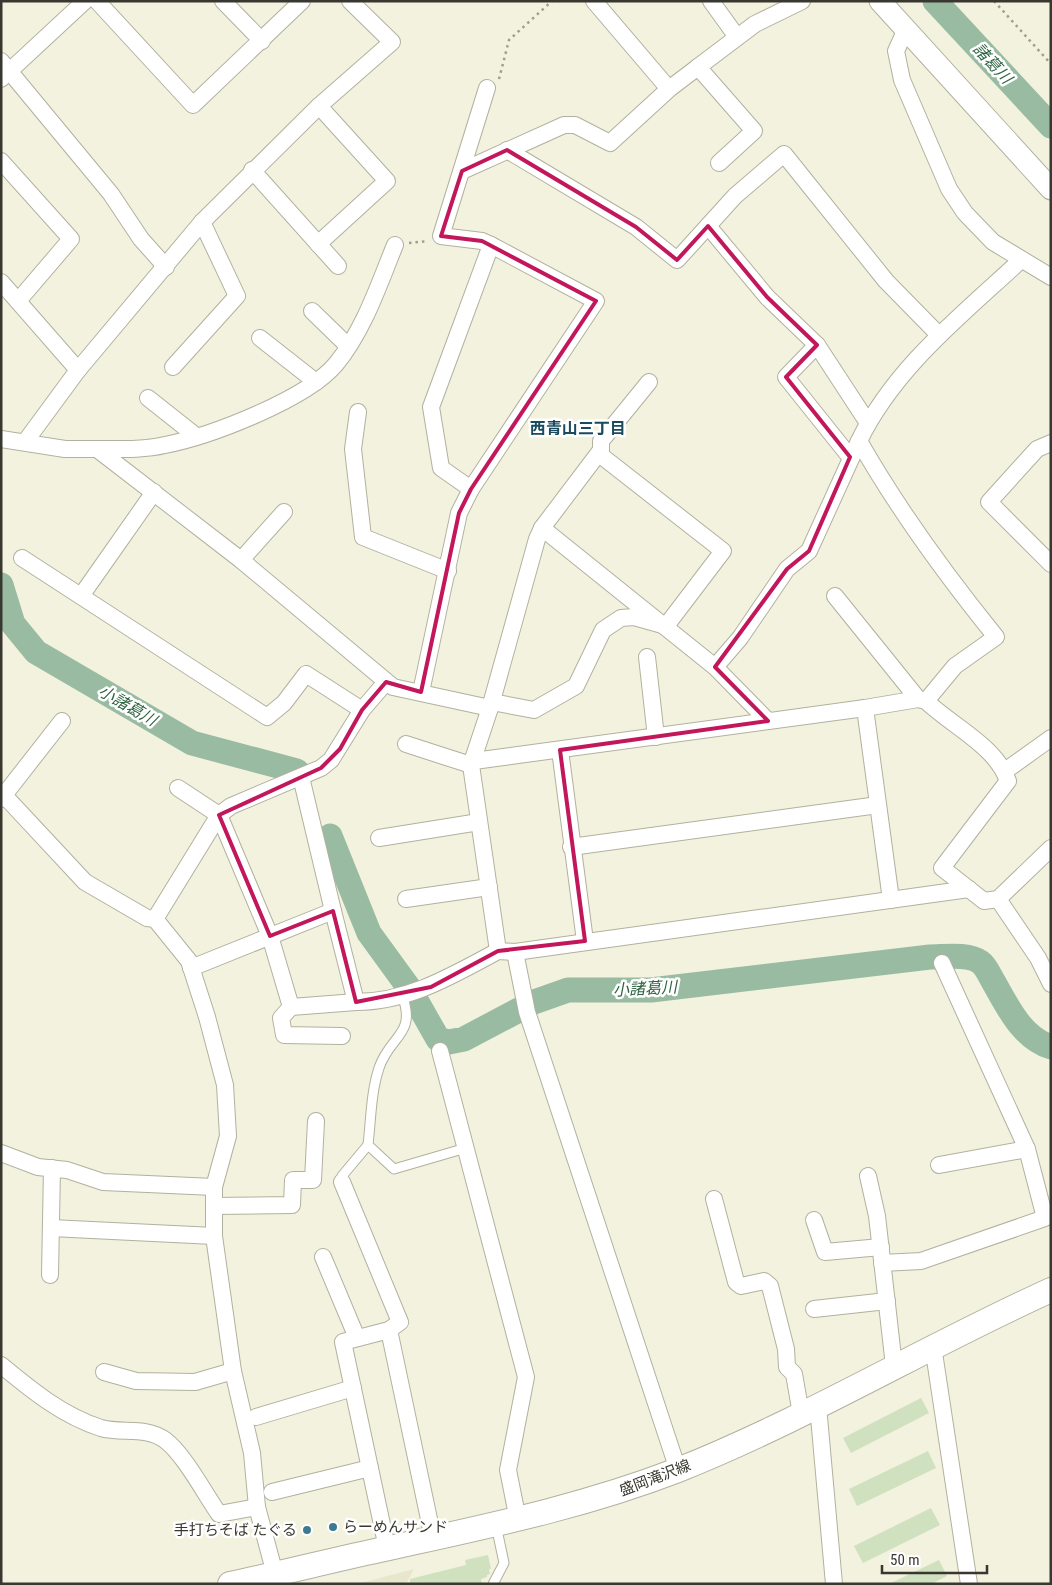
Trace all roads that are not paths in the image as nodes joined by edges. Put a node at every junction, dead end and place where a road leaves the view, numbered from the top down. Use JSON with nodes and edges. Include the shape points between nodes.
{"nodes":[{"id":1,"x":85,"y":1,"type":"edge"},
{"id":2,"x":97,"y":1,"type":"edge"},
{"id":3,"x":223,"y":1,"type":"edge"},
{"id":4,"x":302,"y":1,"type":"edge"},
{"id":5,"x":350,"y":1,"type":"edge"},
{"id":6,"x":594,"y":1,"type":"edge"},
{"id":7,"x":711,"y":1,"type":"edge"},
{"id":8,"x":802,"y":1,"type":"edge"},
{"id":9,"x":880,"y":1,"type":"edge"},
{"id":10,"x":906,"y":30,"type":"junction"},
{"id":11,"x":737,"y":37,"type":"junction"},
{"id":12,"x":262,"y":41,"type":"junction"},
{"id":13,"x":698,"y":67,"type":"junction"},
{"id":14,"x":4,"y":70,"type":"edge"},
{"id":15,"x":487,"y":88,"type":"road end"},
{"id":16,"x":668,"y":89,"type":"junction"},
{"id":17,"x":319,"y":106,"type":"junction"},
{"id":18,"x":506,"y":150,"type":"junction"},
{"id":19,"x":1,"y":161,"type":"edge"},
{"id":20,"x":719,"y":163,"type":"dead end"},
{"id":21,"x":252,"y":170,"type":"junction"},
{"id":22,"x":462,"y":171,"type":"junction"},
{"id":23,"x":1051,"y":189,"type":"edge"},
{"id":24,"x":202,"y":222,"type":"junction"},
{"id":25,"x":708,"y":226,"type":"junction"},
{"id":26,"x":318,"y":244,"type":"junction"},
{"id":27,"x":396,"y":245,"type":"road end"},
{"id":28,"x":491,"y":245,"type":"junction"},
{"id":29,"x":1021,"y":260,"type":"junction"},
{"id":30,"x":338,"y":266,"type":"dead end"},
{"id":31,"x":166,"y":267,"type":"junction"},
{"id":32,"x":1051,"y":276,"type":"edge"},
{"id":33,"x":1,"y":282,"type":"edge"},
{"id":34,"x":18,"y":301,"type":"junction"},
{"id":35,"x":312,"y":311,"type":"dead end"},
{"id":36,"x":939,"y":335,"type":"junction"},
{"id":37,"x":260,"y":338,"type":"dead end"},
{"id":38,"x":817,"y":345,"type":"junction"},
{"id":39,"x":348,"y":346,"type":"junction"},
{"id":40,"x":173,"y":367,"type":"dead end"},
{"id":41,"x":78,"y":370,"type":"junction"},
{"id":42,"x":316,"y":382,"type":"junction"},
{"id":43,"x":649,"y":382,"type":"dead end"},
{"id":44,"x":148,"y":398,"type":"dead end"},
{"id":45,"x":358,"y":412,"type":"dead end"},
{"id":46,"x":868,"y":423,"type":"junction"},
{"id":47,"x":196,"y":436,"type":"junction"},
{"id":48,"x":1,"y":439,"type":"edge"},
{"id":49,"x":859,"y":441,"type":"junction"},
{"id":50,"x":25,"y":442,"type":"junction"},
{"id":51,"x":1051,"y":443,"type":"edge"},
{"id":52,"x":97,"y":449,"type":"junction"},
{"id":53,"x":599,"y":454,"type":"junction"},
{"id":54,"x":850,"y":457,"type":"junction"},
{"id":55,"x":471,"y":489,"type":"junction"},
{"id":56,"x":154,"y":492,"type":"junction"},
{"id":57,"x":284,"y":512,"type":"dead end"},
{"id":58,"x":542,"y":528,"type":"junction"},
{"id":59,"x":22,"y":558,"type":"dead end"},
{"id":60,"x":241,"y":560,"type":"junction"},
{"id":61,"x":1051,"y":564,"type":"edge"},
{"id":62,"x":448,"y":570,"type":"junction"},
{"id":63,"x":81,"y":596,"type":"junction"},
{"id":64,"x":834,"y":596,"type":"dead end"},
{"id":65,"x":666,"y":626,"type":"junction"},
{"id":66,"x":646,"y":657,"type":"dead end"},
{"id":67,"x":715,"y":667,"type":"junction"},
{"id":68,"x":386,"y":682,"type":"junction"},
{"id":69,"x":421,"y":692,"type":"junction"},
{"id":70,"x":922,"y":700,"type":"junction"},
{"id":71,"x":491,"y":705,"type":"junction"},
{"id":72,"x":865,"y":708,"type":"junction"},
{"id":73,"x":362,"y":710,"type":"junction"},
{"id":74,"x":62,"y":721,"type":"dead end"},
{"id":75,"x":768,"y":721,"type":"junction"},
{"id":76,"x":656,"y":737,"type":"junction"},
{"id":77,"x":1051,"y":738,"type":"edge"},
{"id":78,"x":406,"y":744,"type":"dead end"},
{"id":79,"x":560,"y":750,"type":"junction"},
{"id":80,"x":472,"y":763,"type":"junction"},
{"id":81,"x":1004,"y":771,"type":"junction"},
{"id":82,"x":301,"y":777,"type":"junction"},
{"id":83,"x":178,"y":788,"type":"dead end"},
{"id":84,"x":2,"y":796,"type":"edge"},
{"id":85,"x":878,"y":805,"type":"junction"},
{"id":86,"x":219,"y":815,"type":"junction"},
{"id":87,"x":479,"y":822,"type":"junction"},
{"id":88,"x":379,"y":838,"type":"dead end"},
{"id":89,"x":571,"y":846,"type":"junction"},
{"id":90,"x":1051,"y":848,"type":"edge"},
{"id":91,"x":489,"y":887,"type":"junction"},
{"id":92,"x":968,"y":889,"type":"junction"},
{"id":93,"x":998,"y":899,"type":"junction"},
{"id":94,"x":406,"y":900,"type":"dead end"},
{"id":95,"x":890,"y":900,"type":"junction"},
{"id":96,"x":333,"y":911,"type":"junction"},
{"id":97,"x":155,"y":919,"type":"junction"},
{"id":98,"x":270,"y":936,"type":"junction"},
{"id":99,"x":585,"y":942,"type":"junction"},
{"id":100,"x":498,"y":951,"type":"junction"},
{"id":101,"x":515,"y":952,"type":"junction"},
{"id":102,"x":942,"y":963,"type":"dead end"},
{"id":103,"x":192,"y":968,"type":"junction"},
{"id":104,"x":1051,"y":984,"type":"edge"},
{"id":105,"x":407,"y":994,"type":"junction"},
{"id":106,"x":356,"y":1002,"type":"junction"},
{"id":107,"x":291,"y":1007,"type":"junction"},
{"id":108,"x":342,"y":1036,"type":"dead end"},
{"id":109,"x":440,"y":1051,"type":"dead end"},
{"id":110,"x":316,"y":1121,"type":"dead end"},
{"id":111,"x":368,"y":1145,"type":"junction"},
{"id":112,"x":466,"y":1148,"type":"junction"},
{"id":113,"x":1027,"y":1149,"type":"junction"},
{"id":114,"x":1,"y":1154,"type":"edge"},
{"id":115,"x":938,"y":1165,"type":"dead end"},
{"id":116,"x":52,"y":1168,"type":"junction"},
{"id":117,"x":868,"y":1176,"type":"dead end"},
{"id":118,"x":342,"y":1182,"type":"joint"},
{"id":119,"x":214,"y":1187,"type":"junction"},
{"id":120,"x":714,"y":1199,"type":"dead end"},
{"id":121,"x":214,"y":1206,"type":"junction"},
{"id":122,"x":1047,"y":1210,"type":"edge"},
{"id":123,"x":814,"y":1220,"type":"dead end"},
{"id":124,"x":51,"y":1228,"type":"junction"},
{"id":125,"x":214,"y":1236,"type":"junction"},
{"id":126,"x":881,"y":1247,"type":"junction"},
{"id":127,"x":322,"y":1257,"type":"dead end"},
{"id":128,"x":882,"y":1263,"type":"junction"},
{"id":129,"x":50,"y":1275,"type":"dead end"},
{"id":130,"x":1051,"y":1290,"type":"edge"},
{"id":131,"x":887,"y":1301,"type":"junction"},
{"id":132,"x":814,"y":1309,"type":"dead end"},
{"id":133,"x":389,"y":1330,"type":"junction"},
{"id":134,"x":357,"y":1338,"type":"junction"},
{"id":135,"x":933,"y":1346,"type":"junction"},
{"id":136,"x":1,"y":1365,"type":"edge"},
{"id":137,"x":894,"y":1366,"type":"junction"},
{"id":138,"x":233,"y":1371,"type":"junction"},
{"id":139,"x":104,"y":1372,"type":"dead end"},
{"id":140,"x":353,"y":1388,"type":"junction"},
{"id":141,"x":810,"y":1410,"type":"junction"},
{"id":142,"x":256,"y":1417,"type":"dead end"},
{"id":143,"x":370,"y":1468,"type":"junction"},
{"id":144,"x":678,"y":1470,"type":"junction"},
{"id":145,"x":272,"y":1492,"type":"dead end"},
{"id":146,"x":258,"y":1506,"type":"junction"},
{"id":147,"x":507,"y":1523,"type":"junction"},
{"id":148,"x":433,"y":1538,"type":"junction"},
{"id":149,"x":386,"y":1548,"type":"junction"},
{"id":150,"x":276,"y":1579,"type":"edge"},
{"id":151,"x":230,"y":1584,"type":"edge"},
{"id":152,"x":493,"y":1584,"type":"edge"},
{"id":153,"x":834,"y":1584,"type":"edge"},
{"id":154,"x":969,"y":1584,"type":"edge"}],
"edges":[{"from":1,"to":14,"type":"street"},
{"from":2,"to":12,"type":"street","via":[[193,105]]},
{"from":3,"to":12,"type":"street"},
{"from":4,"to":12,"type":"street"},
{"from":5,"to":17,"type":"street","via":[[392,42]]},
{"from":6,"to":16,"type":"street"},
{"from":7,"to":11,"type":"street"},
{"from":8,"to":11,"type":"street","via":[[774,13]]},
{"from":9,"to":10,"type":"street"},
{"from":10,"to":23,"type":"street"},
{"from":10,"to":29,"type":"street","via":[[896,51],[902,80],[949,189],[965,213],[993,242]]},
{"from":11,"to":13,"type":"street"},
{"from":13,"to":16,"type":"street"},
{"from":13,"to":20,"type":"street","via":[[754,131]]},
{"from":14,"to":31,"type":"street","via":[[111,194],[141,239]]},
{"from":15,"to":22,"type":"street"},
{"from":16,"to":18,"type":"street","via":[[610,143],[575,125],[564,124]]},
{"from":17,"to":21,"type":"street"},
{"from":17,"to":26,"type":"street","via":[[387,181]]},
{"from":18,"to":22,"type":"street"},
{"from":18,"to":25,"type":"street","via":[[636,227],[677,260]]},
{"from":19,"to":34,"type":"street","via":[[72,239]]},
{"from":21,"to":24,"type":"street"},
{"from":21,"to":26,"type":"street"},
{"from":22,"to":28,"type":"street","via":[[441,236]]},
{"from":24,"to":31,"type":"street"},
{"from":24,"to":40,"type":"street","via":[[237,296]]},
{"from":25,"to":36,"type":"street","via":[[735,196],[784,154],[886,281]]},
{"from":25,"to":38,"type":"street","via":[[767,297]]},
{"from":26,"to":30,"type":"street"},
{"from":27,"to":39,"type":"street","via":[[374,298]]},
{"from":28,"to":55,"type":"street","via":[[431,407],[441,468]]},
{"from":28,"to":55,"type":"street","via":[[596,301]]},
{"from":29,"to":32,"type":"street"},
{"from":29,"to":36,"type":"street"},
{"from":31,"to":41,"type":"street"},
{"from":33,"to":34,"type":"street"},
{"from":34,"to":41,"type":"street"},
{"from":35,"to":39,"type":"street"},
{"from":36,"to":46,"type":"street","via":[[909,367]]},
{"from":37,"to":42,"type":"street"},
{"from":38,"to":46,"type":"street"},
{"from":38,"to":54,"type":"street","via":[[786,377]]},
{"from":39,"to":42,"type":"street","via":[[335,365]]},
{"from":41,"to":50,"type":"street"},
{"from":42,"to":47,"type":"street","via":[[267,410]]},
{"from":43,"to":53,"type":"street","via":[[601,441]]},
{"from":44,"to":47,"type":"street"},
{"from":45,"to":62,"type":"street","via":[[353,448],[363,537]]},
{"from":46,"to":49,"type":"street"},
{"from":47,"to":52,"type":"street","via":[[165,446]]},
{"from":48,"to":50,"type":"street"},
{"from":49,"to":54,"type":"street"},
{"from":49,"to":70,"type":"street","via":[[942,570],[996,637],[955,666]]},
{"from":50,"to":52,"type":"street","via":[[66,449]]},
{"from":51,"to":61,"type":"street","via":[[1038,450],[989,502]]},
{"from":52,"to":56,"type":"street"},
{"from":53,"to":58,"type":"street"},
{"from":53,"to":65,"type":"street","via":[[723,552]]},
{"from":54,"to":67,"type":"street","via":[[810,551],[787,569],[740,638]]},
{"from":55,"to":62,"type":"street","via":[[459,513]]},
{"from":56,"to":60,"type":"street"},
{"from":56,"to":63,"type":"street"},
{"from":57,"to":60,"type":"street"},
{"from":58,"to":65,"type":"street"},
{"from":58,"to":71,"type":"street"},
{"from":59,"to":63,"type":"street"},
{"from":60,"to":68,"type":"street"},
{"from":62,"to":69,"type":"street"},
{"from":63,"to":73,"type":"street","via":[[267,717],[284,703],[306,674]]},
{"from":64,"to":70,"type":"street"},
{"from":65,"to":67,"type":"street"},
{"from":65,"to":71,"type":"street","via":[[621,618],[603,630],[576,686],[534,710]]},
{"from":66,"to":76,"type":"street"},
{"from":67,"to":75,"type":"street"},
{"from":68,"to":69,"type":"street","via":[[393,687]]},
{"from":68,"to":73,"type":"street"},
{"from":69,"to":71,"type":"street"},
{"from":70,"to":72,"type":"street"},
{"from":70,"to":81,"type":"street","via":[[982,746]]},
{"from":71,"to":80,"type":"street"},
{"from":72,"to":75,"type":"street"},
{"from":72,"to":85,"type":"street"},
{"from":73,"to":82,"type":"street","via":[[332,760]]},
{"from":74,"to":84,"type":"street"},
{"from":75,"to":76,"type":"street"},
{"from":76,"to":79,"type":"street"},
{"from":77,"to":81,"type":"street"},
{"from":78,"to":80,"type":"street"},
{"from":79,"to":80,"type":"street"},
{"from":79,"to":89,"type":"street"},
{"from":80,"to":87,"type":"street"},
{"from":81,"to":92,"type":"street","via":[[1008,781],[942,868]]},
{"from":82,"to":86,"type":"street","via":[[231,806]]},
{"from":82,"to":96,"type":"street"},
{"from":83,"to":86,"type":"street"},
{"from":84,"to":97,"type":"street","via":[[85,882],[147,918]]},
{"from":85,"to":89,"type":"street"},
{"from":85,"to":95,"type":"street"},
{"from":86,"to":97,"type":"street"},
{"from":86,"to":98,"type":"street"},
{"from":87,"to":88,"type":"street"},
{"from":87,"to":91,"type":"street"},
{"from":89,"to":99,"type":"street"},
{"from":90,"to":93,"type":"street"},
{"from":91,"to":94,"type":"street"},
{"from":91,"to":100,"type":"street"},
{"from":92,"to":93,"type":"street","via":[[984,901]]},
{"from":92,"to":95,"type":"street"},
{"from":93,"to":104,"type":"street","via":[[1038,958]]},
{"from":95,"to":99,"type":"street"},
{"from":96,"to":98,"type":"street"},
{"from":96,"to":106,"type":"street"},
{"from":97,"to":103,"type":"street"},
{"from":98,"to":103,"type":"street"},
{"from":98,"to":107,"type":"street"},
{"from":99,"to":101,"type":"street"},
{"from":100,"to":101,"type":"street"},
{"from":100,"to":105,"type":"street","via":[[430,987]]},
{"from":101,"to":144,"type":"street","via":[[525,1005]]},
{"from":102,"to":113,"type":"street"},
{"from":103,"to":119,"type":"street","via":[[225,1085],[228,1136]]},
{"from":105,"to":106,"type":"street"},
{"from":105,"to":111,"type":"lane","via":[[406,1024],[385,1054],[379,1069]]},
{"from":106,"to":107,"type":"street"},
{"from":107,"to":108,"type":"street","via":[[281,1018],[284,1035]]},
{"from":109,"to":112,"type":"street"},
{"from":110,"to":121,"type":"street","via":[[313,1180],[293,1180],[292,1205]]},
{"from":111,"to":112,"type":"lane","via":[[394,1169]]},
{"from":111,"to":118,"type":"lane","via":[[342,1176]]},
{"from":112,"to":147,"type":"street","via":[[526,1377],[508,1470]]},
{"from":113,"to":115,"type":"street"},
{"from":113,"to":122,"type":"street"},
{"from":114,"to":116,"type":"street","via":[[38,1167]]},
{"from":116,"to":119,"type":"street","via":[[103,1182]]},
{"from":116,"to":124,"type":"street"},
{"from":117,"to":126,"type":"street"},
{"from":118,"to":133,"type":"street","via":[[400,1322]]},
{"from":119,"to":121,"type":"street"},
{"from":120,"to":141,"type":"street","via":[[736,1282],[741,1286],[764,1281],[770,1286],[786,1349],[787,1367],[794,1374]]},
{"from":121,"to":125,"type":"street"},
{"from":122,"to":128,"type":"street","via":[[1045,1218],[921,1260]]},
{"from":123,"to":126,"type":"street","via":[[825,1252]]},
{"from":124,"to":125,"type":"street"},
{"from":124,"to":129,"type":"street"},
{"from":125,"to":138,"type":"street"},
{"from":126,"to":128,"type":"street"},
{"from":127,"to":134,"type":"street"},
{"from":128,"to":131,"type":"street"},
{"from":130,"to":135,"type":"main road","name":"盛岡滝沢線"},
{"from":131,"to":132,"type":"street"},
{"from":131,"to":137,"type":"street"},
{"from":133,"to":134,"type":"street"},
{"from":133,"to":148,"type":"street"},
{"from":134,"to":140,"type":"street","via":[[344,1342]]},
{"from":135,"to":137,"type":"main road","name":"盛岡滝沢線"},
{"from":135,"to":154,"type":"street"},
{"from":136,"to":146,"type":"street","via":[[34,1392],[74,1417],[103,1428],[152,1433],[166,1441],[219,1514]]},
{"from":137,"to":141,"type":"main road","name":"盛岡滝沢線"},
{"from":138,"to":139,"type":"street","via":[[195,1382],[136,1382]]},
{"from":138,"to":146,"type":"street","via":[[252,1453]]},
{"from":140,"to":142,"type":"street"},
{"from":140,"to":143,"type":"street"},
{"from":141,"to":144,"type":"main road","name":"盛岡滝沢線"},
{"from":141,"to":153,"type":"street"},
{"from":143,"to":145,"type":"street"},
{"from":143,"to":149,"type":"street"},
{"from":144,"to":147,"type":"main road","name":"盛岡滝沢線","via":[[597,1500]]},
{"from":146,"to":150,"type":"street"},
{"from":147,"to":148,"type":"main road","name":"盛岡滝沢線"},
{"from":147,"to":152,"type":"lane","via":[[504,1563]]},
{"from":148,"to":149,"type":"main road","name":"盛岡滝沢線"},
{"from":149,"to":150,"type":"main road","name":"盛岡滝沢線"},
{"from":150,"to":151,"type":"main road","name":"盛岡滝沢線"}]}
